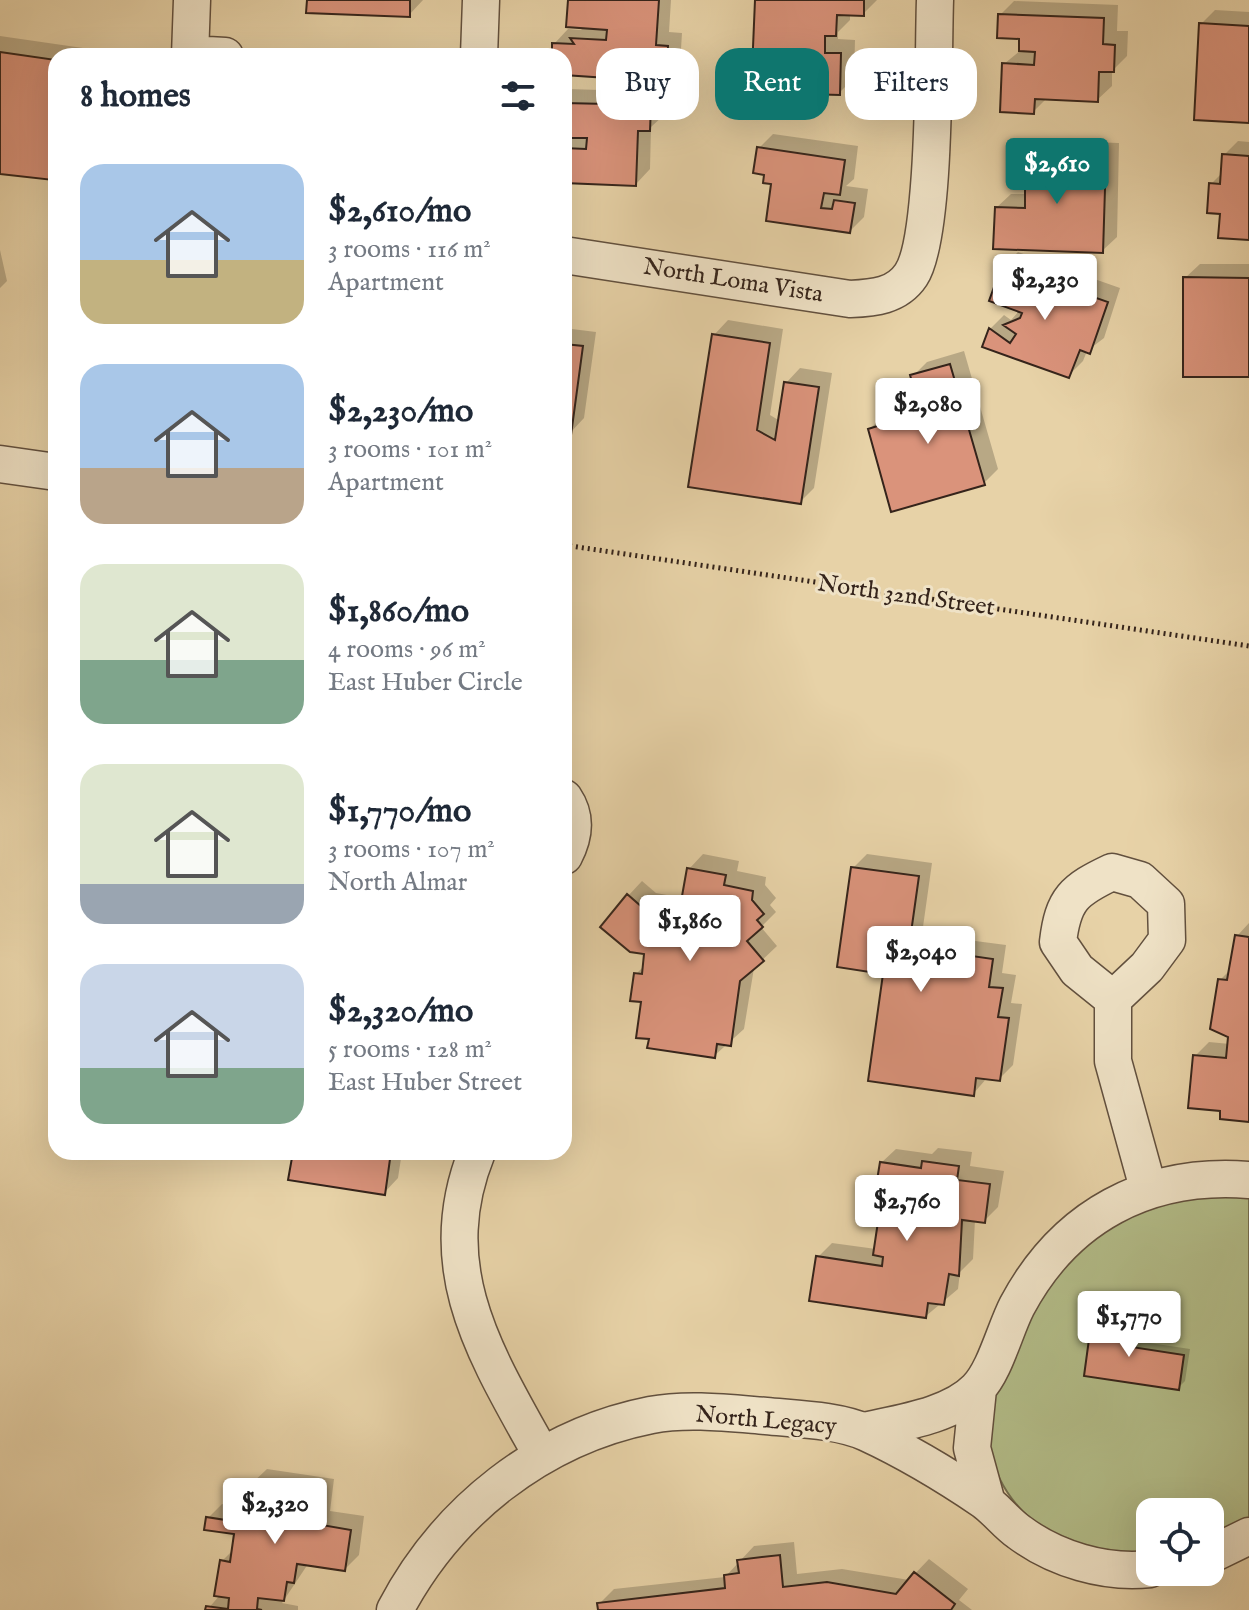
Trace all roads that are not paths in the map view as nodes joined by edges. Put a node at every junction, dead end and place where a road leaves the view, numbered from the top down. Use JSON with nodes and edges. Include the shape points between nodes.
{"nodes":[{"id":1,"x":192,"y":0,"type":"edge"},
{"id":2,"x":481,"y":0,"type":"edge"},
{"id":3,"x":935,"y":0,"type":"edge"},
{"id":4,"x":190,"y":48,"type":"edge"},
{"id":5,"x":479,"y":48,"type":"edge"},
{"id":6,"x":572,"y":256,"type":"edge"},
{"id":7,"x":0,"y":464,"type":"edge"},
{"id":8,"x":48,"y":471,"type":"edge"},
{"id":9,"x":572,"y":809,"type":"edge"},
{"id":10,"x":572,"y":841,"type":"edge"},
{"id":11,"x":1113,"y":999,"type":"dead end"},
{"id":12,"x":475,"y":1160,"type":"edge"},
{"id":13,"x":1249,"y":1180,"type":"edge"},
{"id":14,"x":1148,"y":1188,"type":"junction"},
{"id":15,"x":978,"y":1389,"type":"junction"},
{"id":16,"x":864,"y":1431,"type":"junction"},
{"id":17,"x":541,"y":1454,"type":"junction"},
{"id":18,"x":987,"y":1503,"type":"junction"},
{"id":19,"x":1249,"y":1536,"type":"edge"},
{"id":20,"x":1224,"y":1548,"type":"edge"},
{"id":21,"x":1136,"y":1568,"type":"edge"},
{"id":22,"x":395,"y":1610,"type":"edge"}],
"edges":[{"from":1,"to":4,"type":"street"},
{"from":2,"to":5,"type":"street"},
{"from":3,"to":6,"type":"street","name":"North Loma Vista","via":[[926,212],[919,258],[901,287],[886,295],[850,299]]},
{"from":7,"to":8,"type":"street"},
{"from":9,"to":10,"type":"street"},
{"from":11,"to":14,"type":"street","via":[[1113,1061]]},
{"from":12,"to":17,"type":"street","via":[[462,1203],[458,1253],[465,1298],[486,1356]]},
{"from":13,"to":14,"type":"street"},
{"from":14,"to":15,"type":"street","via":[[1096,1215],[1038,1270]]},
{"from":15,"to":16,"type":"street","via":[[931,1416]]},
{"from":15,"to":18,"type":"street","via":[[972,1448]]},
{"from":16,"to":17,"type":"street","name":"North Legacy","via":[[726,1412],[654,1414]]},
{"from":16,"to":18,"type":"street","name":"North Legacy"},
{"from":17,"to":22,"type":"street","name":"North Legacy","via":[[468,1509],[431,1550]]},
{"from":18,"to":21,"type":"street","name":"North Legacy","via":[[1018,1532],[1052,1553],[1093,1566]]},
{"from":19,"to":20,"type":"street"}]}
